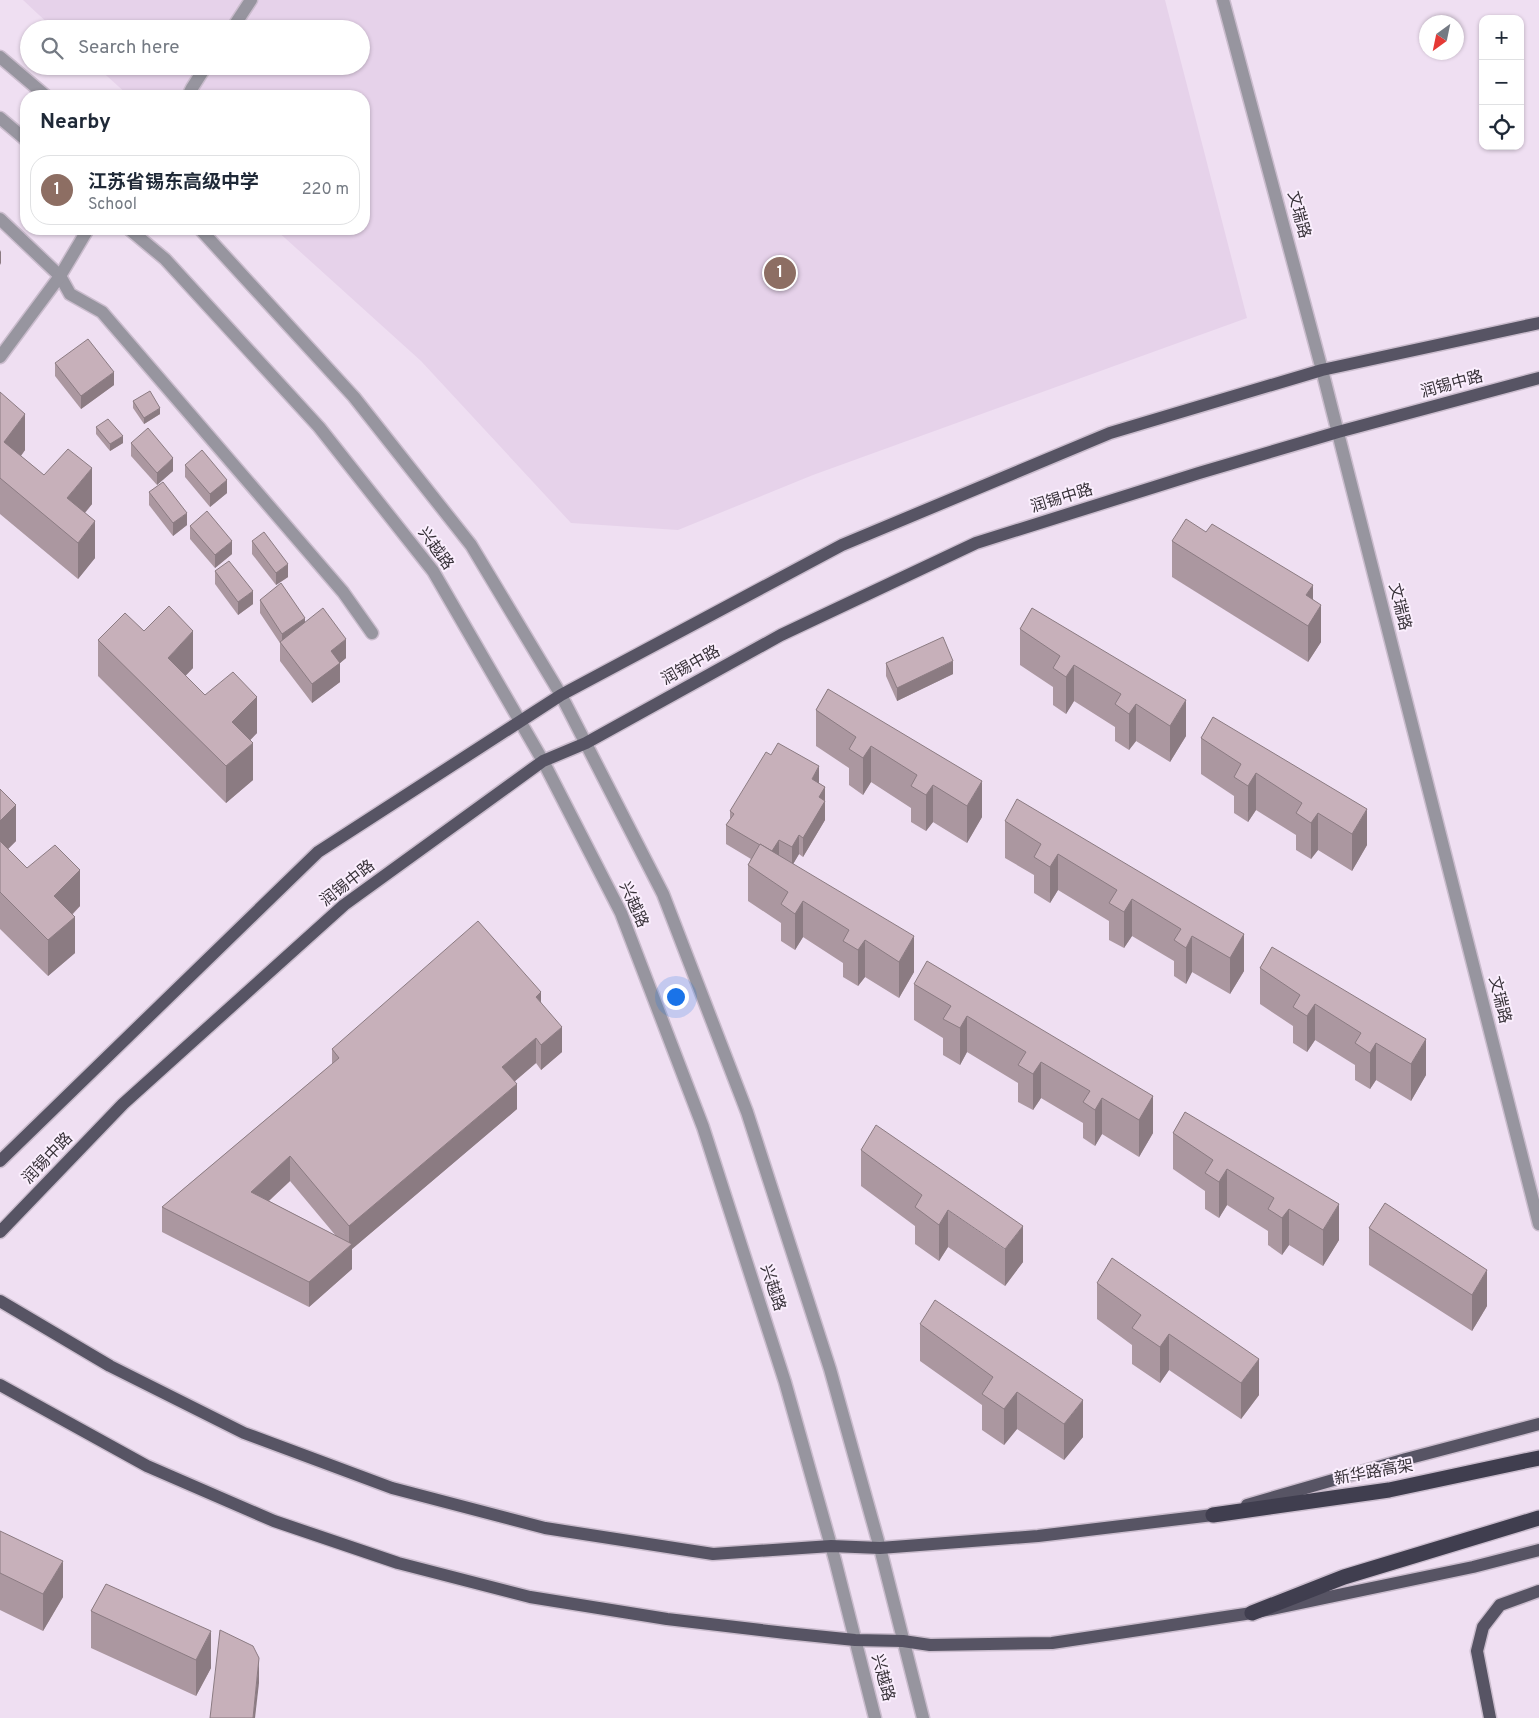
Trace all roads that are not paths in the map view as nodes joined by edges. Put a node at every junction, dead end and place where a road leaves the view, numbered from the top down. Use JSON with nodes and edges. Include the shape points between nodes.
{"nodes":[{"id":1,"x":251,"y":0,"type":"edge"},
{"id":2,"x":1224,"y":0,"type":"edge"},
{"id":3,"x":238,"y":20,"type":"edge"},
{"id":4,"x":0,"y":57,"type":"edge"},
{"id":5,"x":20,"y":74,"type":"edge"},
{"id":6,"x":21,"y":75,"type":"edge"},
{"id":7,"x":200,"y":75,"type":"edge"},
{"id":8,"x":39,"y":90,"type":"edge"},
{"id":9,"x":191,"y":90,"type":"edge"},
{"id":10,"x":0,"y":118,"type":"edge"},
{"id":11,"x":20,"y":135,"type":"edge"},
{"id":12,"x":0,"y":219,"type":"edge"},
{"id":13,"x":84,"y":235,"type":"edge"},
{"id":14,"x":136,"y":235,"type":"edge"},
{"id":15,"x":206,"y":235,"type":"edge"},
{"id":16,"x":60,"y":276,"type":"junction"},
{"id":17,"x":1539,"y":323,"type":"edge"},
{"id":18,"x":0,"y":357,"type":"edge"},
{"id":19,"x":1322,"y":370,"type":"junction"},
{"id":20,"x":1539,"y":378,"type":"edge"},
{"id":21,"x":1338,"y":432,"type":"junction"},
{"id":22,"x":372,"y":633,"type":"dead end"},
{"id":23,"x":561,"y":695,"type":"junction"},
{"id":24,"x":520,"y":721,"type":"junction"},
{"id":25,"x":586,"y":743,"type":"junction"},
{"id":26,"x":543,"y":762,"type":"junction"},
{"id":27,"x":0,"y":1161,"type":"edge"},
{"id":28,"x":1539,"y":1224,"type":"edge"},
{"id":29,"x":0,"y":1232,"type":"edge"},
{"id":30,"x":0,"y":1301,"type":"edge"},
{"id":31,"x":0,"y":1385,"type":"edge"},
{"id":32,"x":1539,"y":1424,"type":"edge"},
{"id":33,"x":1539,"y":1458,"type":"edge"},
{"id":34,"x":1213,"y":1515,"type":"junction"},
{"id":35,"x":1539,"y":1518,"type":"edge"},
{"id":36,"x":831,"y":1546,"type":"junction"},
{"id":37,"x":880,"y":1548,"type":"junction"},
{"id":38,"x":1539,"y":1550,"type":"edge"},
{"id":39,"x":1539,"y":1591,"type":"edge"},
{"id":40,"x":1252,"y":1614,"type":"junction"},
{"id":41,"x":855,"y":1640,"type":"junction"},
{"id":42,"x":903,"y":1641,"type":"junction"},
{"id":43,"x":875,"y":1718,"type":"edge"},
{"id":44,"x":923,"y":1718,"type":"edge"},
{"id":45,"x":1490,"y":1718,"type":"edge"}],
"edges":[{"from":1,"to":3,"type":"street"},
{"from":2,"to":19,"type":"street","name":"文瑞路"},
{"from":4,"to":5,"type":"street"},
{"from":6,"to":8,"type":"street"},
{"from":7,"to":9,"type":"street"},
{"from":10,"to":11,"type":"street"},
{"from":12,"to":16,"type":"street"},
{"from":13,"to":16,"type":"street"},
{"from":14,"to":24,"type":"street","name":"兴越路","via":[[165,259],[319,427],[433,571]]},
{"from":15,"to":23,"type":"street","name":"兴越路","via":[[354,397],[471,545]]},
{"from":16,"to":18,"type":"street"},
{"from":16,"to":22,"type":"street","via":[[70,294],[102,312],[343,592]]},
{"from":17,"to":19,"type":"main road","name":"润锡中路"},
{"from":19,"to":21,"type":"street","name":"文瑞路"},
{"from":19,"to":23,"type":"main road","name":"润锡中路","via":[[1110,433],[842,545]]},
{"from":20,"to":21,"type":"main road","name":"润锡中路"},
{"from":21,"to":25,"type":"main road","name":"润锡中路","via":[[976,543],[781,635]]},
{"from":21,"to":28,"type":"street","name":"文瑞路"},
{"from":23,"to":24,"type":"main road","name":"润锡中路"},
{"from":23,"to":25,"type":"street","name":"兴越路"},
{"from":24,"to":26,"type":"street","name":"兴越路"},
{"from":24,"to":27,"type":"main road","name":"润锡中路","via":[[318,852]]},
{"from":25,"to":26,"type":"main road","name":"润锡中路"},
{"from":25,"to":37,"type":"street","name":"兴越路","via":[[663,894],[746,1112],[830,1369]]},
{"from":26,"to":29,"type":"main road","name":"润锡中路","via":[[344,905],[123,1104]]},
{"from":26,"to":36,"type":"street","name":"兴越路","via":[[621,913],[703,1127],[786,1382]]},
{"from":30,"to":36,"type":"main road","via":[[110,1366],[244,1433],[392,1488],[545,1528],[713,1554]]},
{"from":31,"to":41,"type":"main road","via":[[147,1466],[274,1521],[398,1563],[530,1597],[667,1619]]},
{"from":32,"to":34,"type":"main road","via":[[1406,1458]]},
{"from":33,"to":34,"type":"highway","name":"新华路高架","via":[[1389,1490]]},
{"from":34,"to":37,"type":"main road","via":[[1038,1536]]},
{"from":35,"to":40,"type":"highway","via":[[1344,1577]]},
{"from":36,"to":37,"type":"main road"},
{"from":36,"to":41,"type":"street","name":"兴越路"},
{"from":37,"to":42,"type":"street","name":"兴越路"},
{"from":38,"to":40,"type":"main road"},
{"from":39,"to":45,"type":"main road","via":[[1500,1605],[1484,1626],[1477,1652]]},
{"from":40,"to":42,"type":"main road","via":[[1052,1643],[930,1645]]},
{"from":41,"to":42,"type":"main road"},
{"from":41,"to":43,"type":"street","name":"兴越路"},
{"from":42,"to":44,"type":"street","name":"兴越路"}]}
